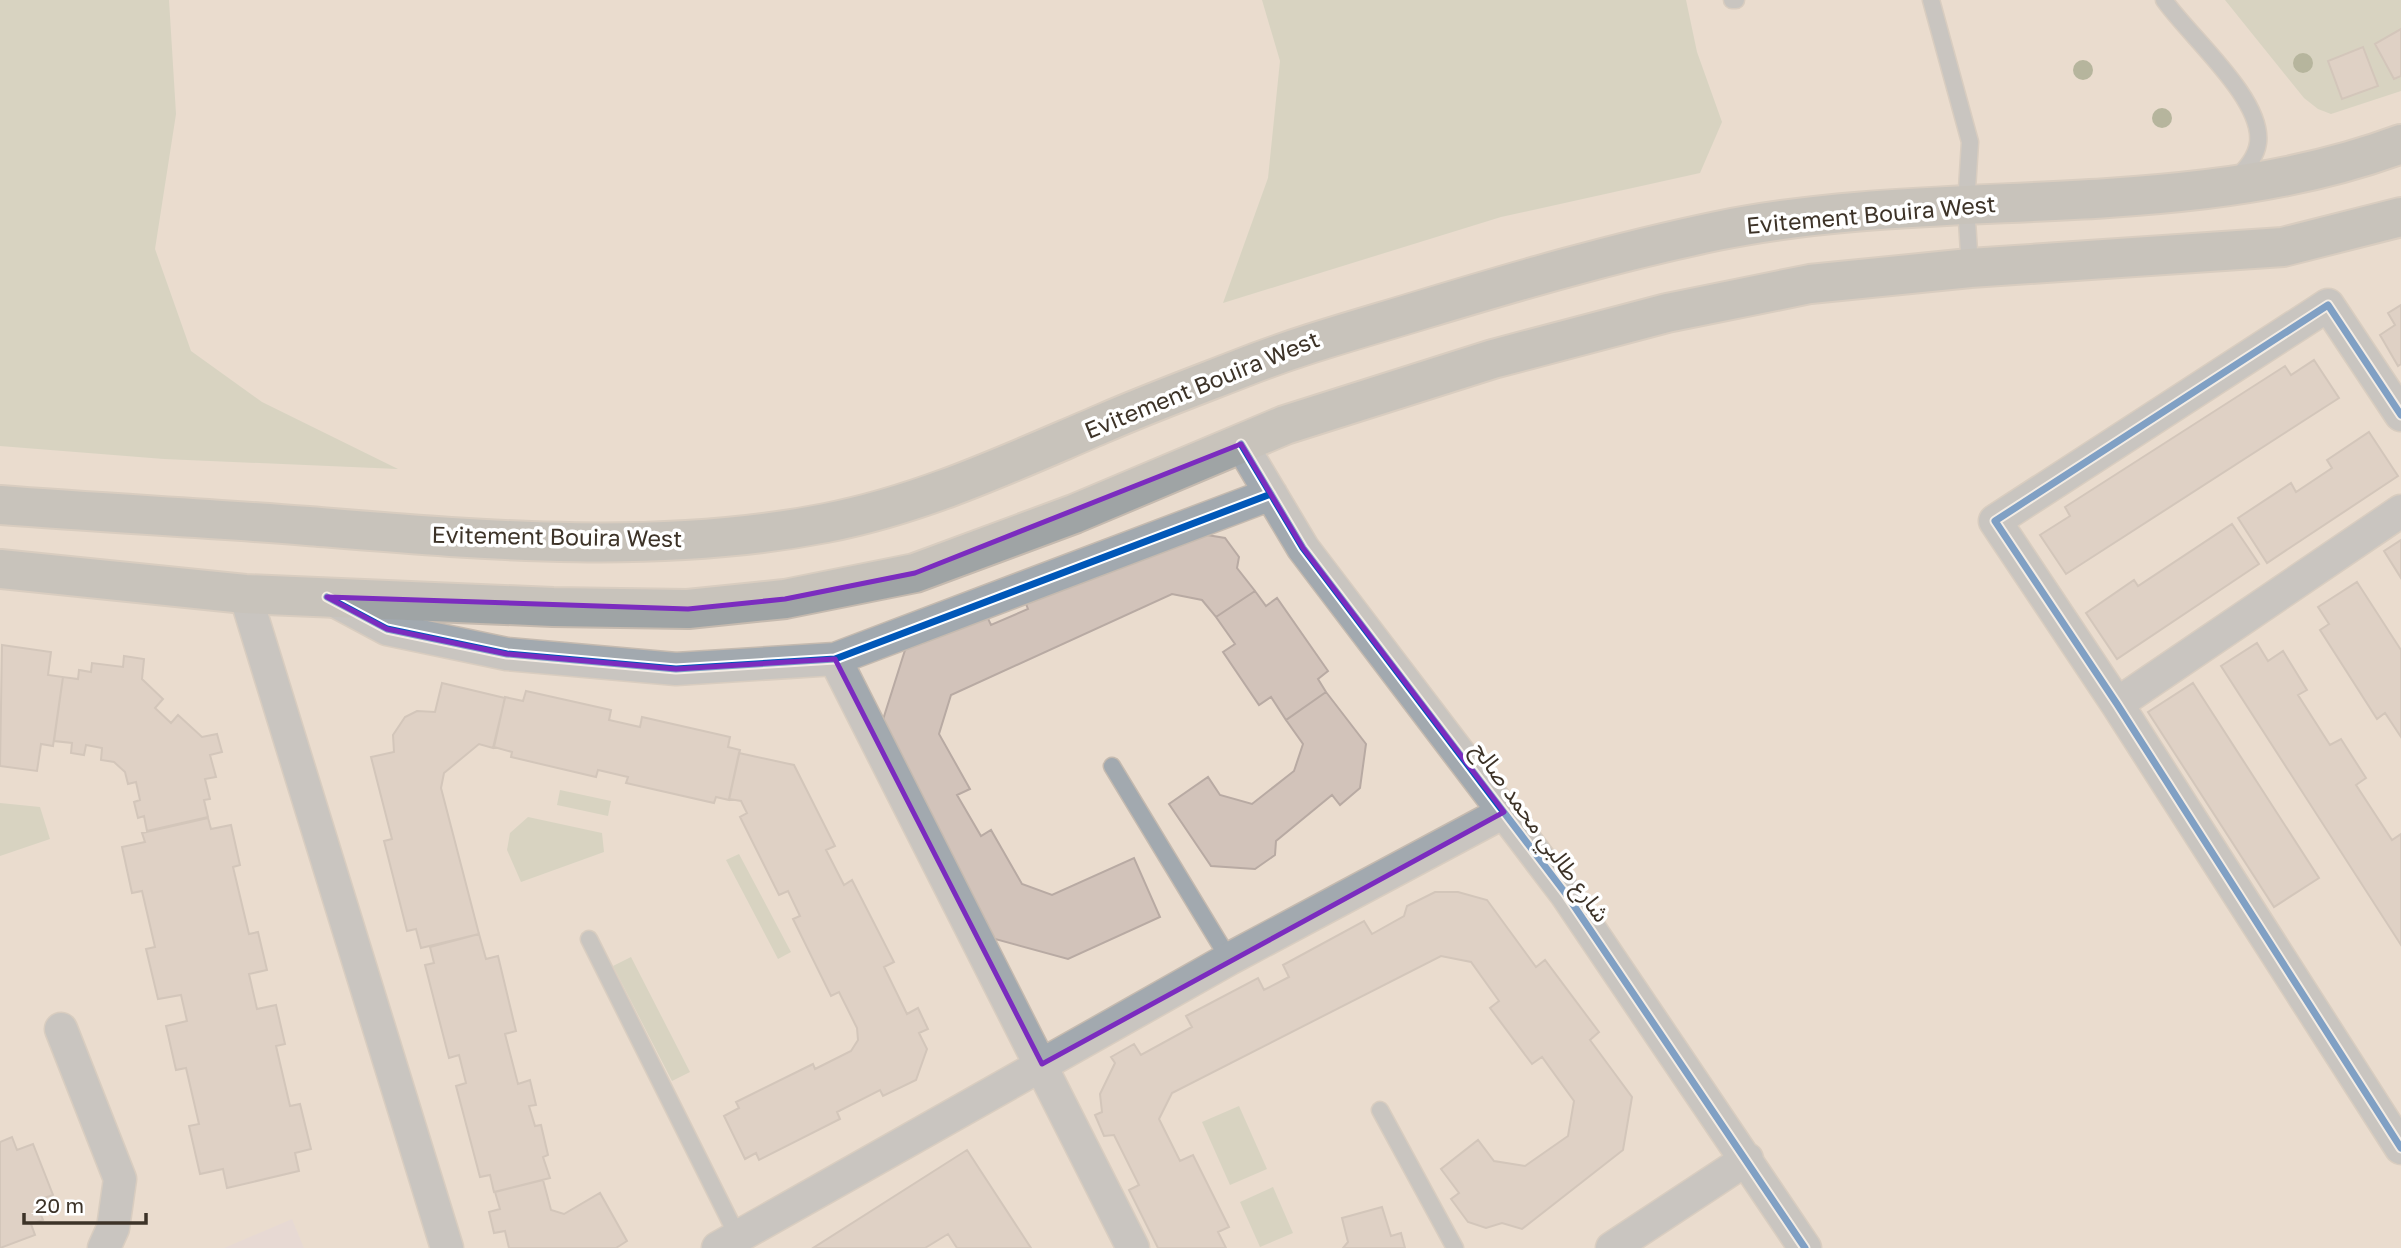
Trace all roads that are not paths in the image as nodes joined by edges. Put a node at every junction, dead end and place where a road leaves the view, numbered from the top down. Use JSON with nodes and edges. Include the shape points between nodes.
{"nodes":[{"id":1,"x":1931,"y":0,"type":"edge"},
{"id":2,"x":2164,"y":0,"type":"edge"},
{"id":3,"x":2401,"y":144,"type":"edge"},
{"id":4,"x":2227,"y":188,"type":"junction"},
{"id":5,"x":1966,"y":205,"type":"junction"},
{"id":6,"x":2401,"y":217,"type":"edge"},
{"id":7,"x":1970,"y":268,"type":"junction"},
{"id":8,"x":2401,"y":415,"type":"edge"},
{"id":9,"x":1241,"y":444,"type":"junction"},
{"id":10,"x":1271,"y":494,"type":"junction"},
{"id":11,"x":0,"y":505,"type":"edge"},
{"id":12,"x":2401,"y":511,"type":"edge"},
{"id":13,"x":0,"y":569,"type":"edge"},
{"id":14,"x":245,"y":594,"type":"junction"},
{"id":15,"x":327,"y":597,"type":"junction"},
{"id":16,"x":835,"y":659,"type":"junction"},
{"id":17,"x":2117,"y":704,"type":"junction"},
{"id":18,"x":1112,"y":766,"type":"dead end"},
{"id":19,"x":1504,"y":811,"type":"junction"},
{"id":20,"x":589,"y":939,"type":"dead end"},
{"id":21,"x":1228,"y":959,"type":"junction"},
{"id":22,"x":61,"y":1029,"type":"dead end"},
{"id":23,"x":1042,"y":1064,"type":"junction"},
{"id":24,"x":1380,"y":1110,"type":"dead end"},
{"id":25,"x":2401,"y":1148,"type":"edge"},
{"id":26,"x":1746,"y":1159,"type":"junction"},
{"id":27,"x":728,"y":1242,"type":"edge"},
{"id":28,"x":1622,"y":1245,"type":"edge"},
{"id":29,"x":104,"y":1248,"type":"edge"},
{"id":30,"x":447,"y":1248,"type":"edge"},
{"id":31,"x":1133,"y":1248,"type":"edge"},
{"id":32,"x":1455,"y":1248,"type":"edge"},
{"id":33,"x":1805,"y":1248,"type":"edge"}],
"edges":[{"from":1,"to":5,"type":"lane","via":[[1970,142]]},
{"from":2,"to":4,"type":"lane","via":[[2254,116],[2258,143],[2247,167]]},
{"from":3,"to":4,"type":"highway","name":"Evitement Bouira West","via":[[2314,171]]},
{"from":4,"to":5,"type":"highway","name":"Evitement Bouira West"},
{"from":5,"to":7,"type":"lane"},
{"from":5,"to":11,"type":"highway","name":"Evitement Bouira West","via":[[1772,220],[1545,273],[1327,336],[919,501],[752,536],[584,542]]},
{"from":6,"to":7,"type":"highway","via":[[2283,247]]},
{"from":7,"to":9,"type":"highway","via":[[1810,284],[1667,313],[1372,395]]},
{"from":8,"to":17,"type":"street","via":[[2328,305],[1995,521]]},
{"from":9,"to":10,"type":"street","name":"شارع طالبي محمد صالح"},
{"from":9,"to":15,"type":"highway","via":[[1074,514],[915,573],[785,599],[688,609]]},
{"from":10,"to":16,"type":"street"},
{"from":10,"to":19,"type":"street","name":"شارع طالبي محمد صالح","via":[[1303,548]]},
{"from":12,"to":17,"type":"street"},
{"from":13,"to":14,"type":"highway"},
{"from":14,"to":15,"type":"highway"},
{"from":14,"to":30,"type":"street"},
{"from":15,"to":16,"type":"street","via":[[387,629],[507,654],[676,668]]},
{"from":16,"to":23,"type":"street"},
{"from":17,"to":25,"type":"street"},
{"from":18,"to":21,"type":"lane"},
{"from":19,"to":21,"type":"street"},
{"from":19,"to":26,"type":"street","name":"شارع طالبي محمد صالح","via":[[1566,894]]},
{"from":20,"to":27,"type":"lane"},
{"from":21,"to":23,"type":"street"},
{"from":22,"to":29,"type":"street","via":[[120,1179],[113,1228]]},
{"from":23,"to":27,"type":"street"},
{"from":23,"to":31,"type":"street"},
{"from":24,"to":32,"type":"lane"},
{"from":26,"to":28,"type":"street"},
{"from":26,"to":33,"type":"street","name":"شارع طالبي محمد صالح"}]}
